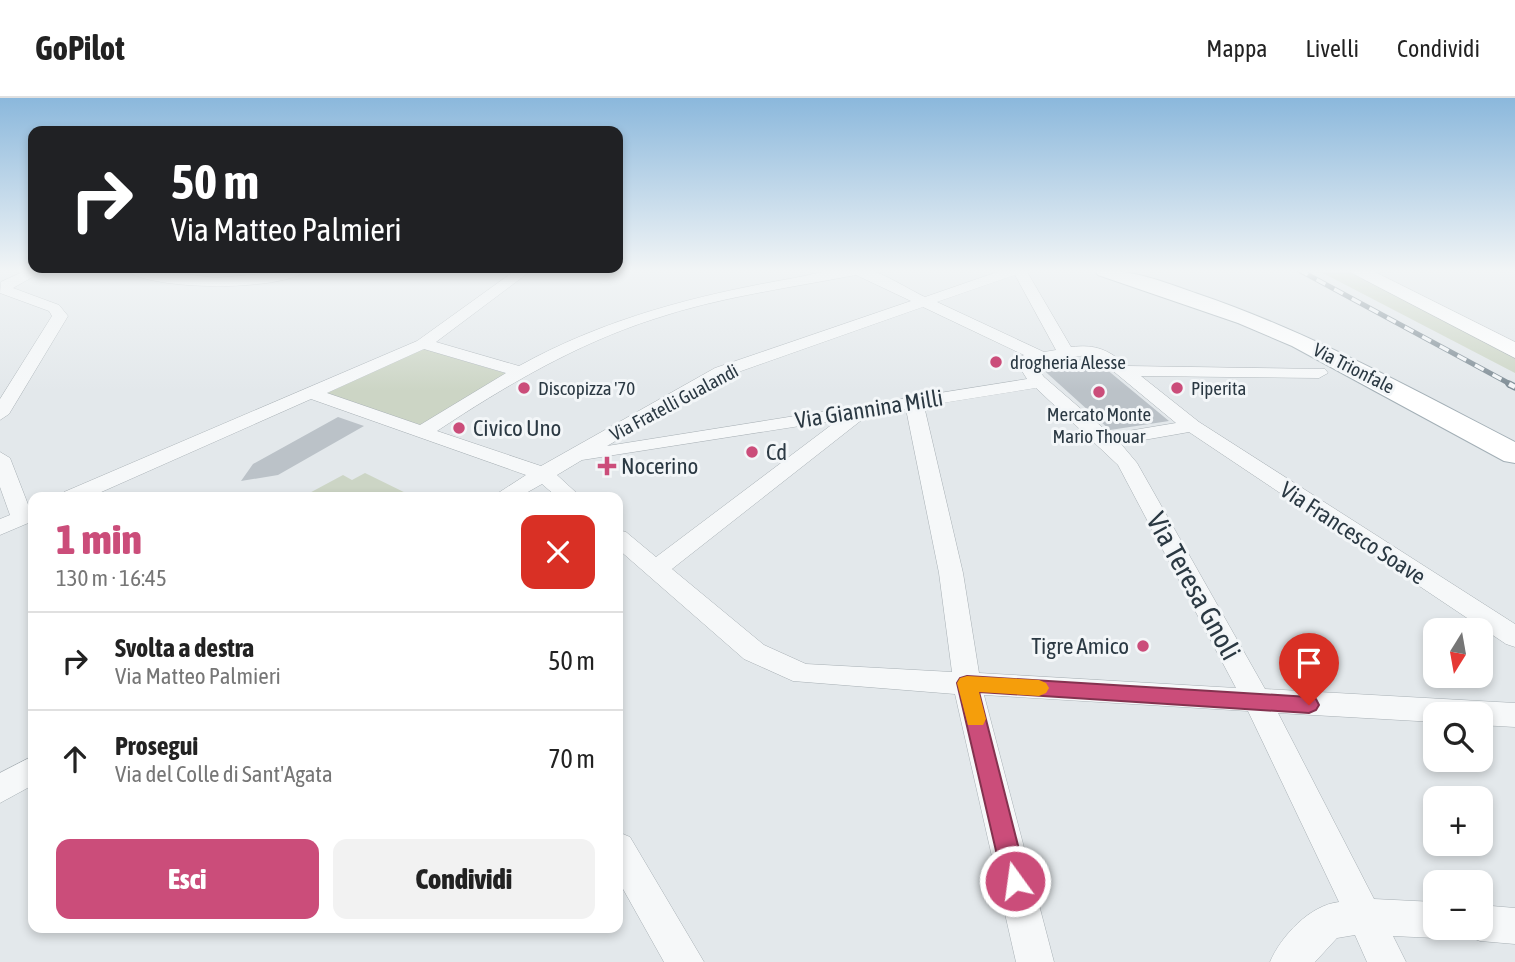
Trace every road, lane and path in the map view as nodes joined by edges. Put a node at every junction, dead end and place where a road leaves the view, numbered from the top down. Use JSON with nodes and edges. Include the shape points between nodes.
{"nodes":[{"id":1,"x":52,"y":310,"type":"edge"},
{"id":2,"x":468,"y":310,"type":"edge"},
{"id":3,"x":670,"y":310,"type":"edge"},
{"id":4,"x":899,"y":310,"type":"edge"},
{"id":5,"x":941,"y":310,"type":"edge"},
{"id":6,"x":1041,"y":310,"type":"edge"},
{"id":7,"x":1223,"y":310,"type":"edge"},
{"id":8,"x":1435,"y":310,"type":"edge"},
{"id":9,"x":423,"y":344,"type":"junction"},
{"id":10,"x":1515,"y":351,"type":"edge"},
{"id":11,"x":1066,"y":353,"type":"junction"},
{"id":12,"x":1040,"y":356,"type":"junction"},
{"id":13,"x":519,"y":370,"type":"junction"},
{"id":14,"x":1126,"y":371,"type":"junction"},
{"id":15,"x":1320,"y":373,"type":"dead end"},
{"id":16,"x":22,"y":375,"type":"junction"},
{"id":17,"x":0,"y":378,"type":"edge"},
{"id":18,"x":1040,"y":382,"type":"junction"},
{"id":19,"x":313,"y":394,"type":"junction"},
{"id":20,"x":915,"y":402,"type":"junction"},
{"id":21,"x":864,"y":410,"type":"junction"},
{"id":22,"x":0,"y":414,"type":"edge"},
{"id":23,"x":1192,"y":426,"type":"junction"},
{"id":24,"x":422,"y":432,"type":"junction"},
{"id":25,"x":1108,"y":440,"type":"junction"},
{"id":26,"x":1515,"y":454,"type":"edge"},
{"id":27,"x":573,"y":457,"type":"junction"},
{"id":28,"x":0,"y":458,"type":"edge"},
{"id":29,"x":543,"y":474,"type":"junction"},
{"id":30,"x":84,"y":492,"type":"edge"},
{"id":31,"x":512,"y":492,"type":"edge"},
{"id":32,"x":564,"y":492,"type":"edge"},
{"id":33,"x":28,"y":516,"type":"edge"},
{"id":34,"x":0,"y":528,"type":"edge"},
{"id":35,"x":623,"y":541,"type":"edge"},
{"id":36,"x":656,"y":569,"type":"junction"},
{"id":37,"x":1515,"y":637,"type":"edge"},
{"id":38,"x":967,"y":683,"type":"junction"},
{"id":39,"x":1258,"y":702,"type":"junction"},
{"id":40,"x":1515,"y":715,"type":"edge"},
{"id":41,"x":28,"y":772,"type":"edge"},
{"id":42,"x":0,"y":789,"type":"edge"},
{"id":43,"x":623,"y":857,"type":"edge"},
{"id":44,"x":1363,"y":916,"type":"junction"},
{"id":45,"x":1423,"y":919,"type":"edge"},
{"id":46,"x":1493,"y":924,"type":"edge"},
{"id":47,"x":1515,"y":926,"type":"edge"},
{"id":48,"x":685,"y":962,"type":"edge"},
{"id":49,"x":1035,"y":962,"type":"edge"},
{"id":50,"x":1289,"y":962,"type":"edge"},
{"id":51,"x":1387,"y":962,"type":"edge"}],
"edges":[{"from":1,"to":16,"type":"street","via":[[60,314],[53,330]]},
{"from":2,"to":9,"type":"street"},
{"from":3,"to":13,"type":"street"},
{"from":4,"to":27,"type":"street","name":"Via Fratelli Gualandi","via":[[721,372]]},
{"from":5,"to":12,"type":"street"},
{"from":6,"to":11,"type":"street"},
{"from":7,"to":26,"type":"main road","name":"Via Trionfale","via":[[1301,341]]},
{"from":8,"to":10,"type":"street"},
{"from":9,"to":13,"type":"street"},
{"from":9,"to":19,"type":"street"},
{"from":11,"to":12,"type":"street","name":"Via Francesco Soave"},
{"from":11,"to":14,"type":"street","name":"Via Francesco Soave","via":[[1097,351]]},
{"from":12,"to":18,"type":"street","via":[[1023,362]]},
{"from":13,"to":24,"type":"street"},
{"from":14,"to":15,"type":"street"},
{"from":14,"to":23,"type":"street","name":"Via Francesco Soave"},
{"from":16,"to":17,"type":"street"},
{"from":16,"to":22,"type":"street"},
{"from":18,"to":20,"type":"street","name":"Via Giannina Milli"},
{"from":18,"to":25,"type":"street","name":"Via Teresa Gnoli"},
{"from":19,"to":24,"type":"street"},
{"from":19,"to":30,"type":"street"},
{"from":20,"to":21,"type":"street","name":"Via Giannina Milli"},
{"from":20,"to":38,"type":"street","via":[[951,573]]},
{"from":21,"to":27,"type":"street","name":"Via Giannina Milli"},
{"from":21,"to":36,"type":"street"},
{"from":23,"to":25,"type":"street"},
{"from":23,"to":37,"type":"street","name":"Via Francesco Soave"},
{"from":24,"to":29,"type":"street"},
{"from":25,"to":39,"type":"street","name":"Via Teresa Gnoli","via":[[1126,464]]},
{"from":27,"to":29,"type":"street","name":"Via Fratelli Gualandi"},
{"from":28,"to":33,"type":"street"},
{"from":29,"to":31,"type":"street"},
{"from":29,"to":32,"type":"street"},
{"from":33,"to":34,"type":"street"},
{"from":35,"to":36,"type":"street"},
{"from":36,"to":38,"type":"street","via":[[738,640],[786,669],[813,676]]},
{"from":38,"to":39,"type":"street"},
{"from":38,"to":49,"type":"street"},
{"from":39,"to":40,"type":"street"},
{"from":39,"to":44,"type":"street","name":"Via Teresa Gnoli"},
{"from":41,"to":42,"type":"street"},
{"from":43,"to":48,"type":"street"},
{"from":44,"to":45,"type":"street"},
{"from":44,"to":50,"type":"street","via":[[1328,921]]},
{"from":44,"to":51,"type":"street","name":"Via Teresa Gnoli"},
{"from":46,"to":47,"type":"street"}]}
